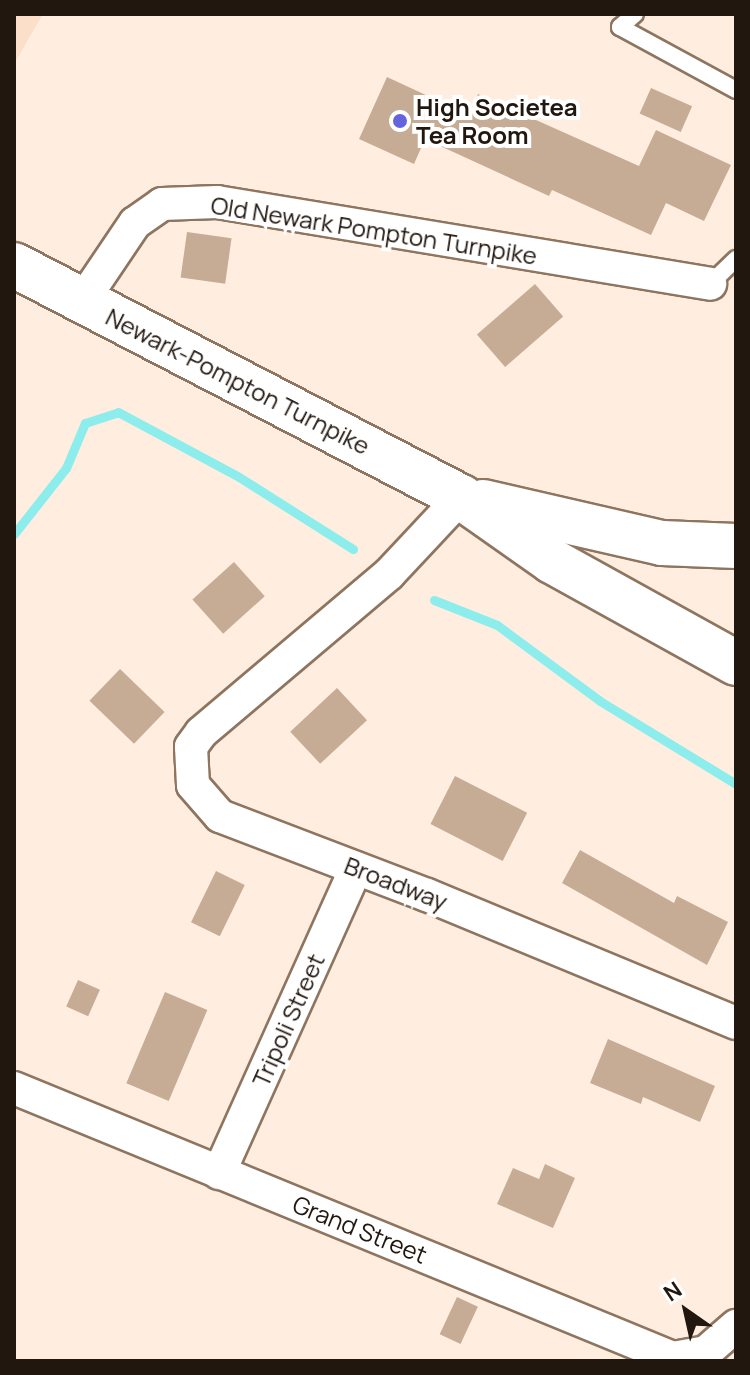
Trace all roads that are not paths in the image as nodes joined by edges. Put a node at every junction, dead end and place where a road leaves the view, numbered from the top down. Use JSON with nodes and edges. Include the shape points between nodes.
{"nodes":[{"id":1,"x":635,"y":14,"type":"edge"},
{"id":2,"x":736,"y":90,"type":"edge"},
{"id":3,"x":736,"y":259,"type":"edge"},
{"id":4,"x":14,"y":265,"type":"edge"},
{"id":5,"x":710,"y":284,"type":"joint"},
{"id":6,"x":83,"y":300,"type":"junction"},
{"id":7,"x":461,"y":497,"type":"junction"},
{"id":8,"x":736,"y":546,"type":"edge"},
{"id":9,"x":736,"y":663,"type":"edge"},
{"id":10,"x":356,"y":868,"type":"junction"},
{"id":11,"x":736,"y":1023,"type":"edge"},
{"id":12,"x":14,"y":1088,"type":"edge"},
{"id":13,"x":219,"y":1173,"type":"junction"},
{"id":14,"x":736,"y":1326,"type":"edge"}],
"edges":[{"from":1,"to":2,"type":"lane","via":[[620,27]]},
{"from":3,"to":5,"type":"lane"},
{"from":4,"to":6,"type":"main road","name":"Newark-Pompton Turnpike"},
{"from":5,"to":6,"type":"street","name":"Old Newark Pompton Turnpike","via":[[217,202],[162,204],[135,223]]},
{"from":6,"to":7,"type":"main road","name":"Newark-Pompton Turnpike"},
{"from":7,"to":8,"type":"main road","name":"Newark-Pompton Turnpike","via":[[662,543]]},
{"from":7,"to":9,"type":"main road","name":"Newark-Pompton Turnpike","via":[[552,561]]},
{"from":7,"to":10,"type":"street","name":"Broadway","via":[[389,574],[191,747],[193,785],[220,816]]},
{"from":10,"to":11,"type":"street","name":"Broadway"},
{"from":10,"to":13,"type":"street","name":"Tripoli Street"},
{"from":12,"to":13,"type":"street","name":"Grand Street"},
{"from":13,"to":14,"type":"street","name":"Grand Street","via":[[673,1358],[706,1352]]}]}
